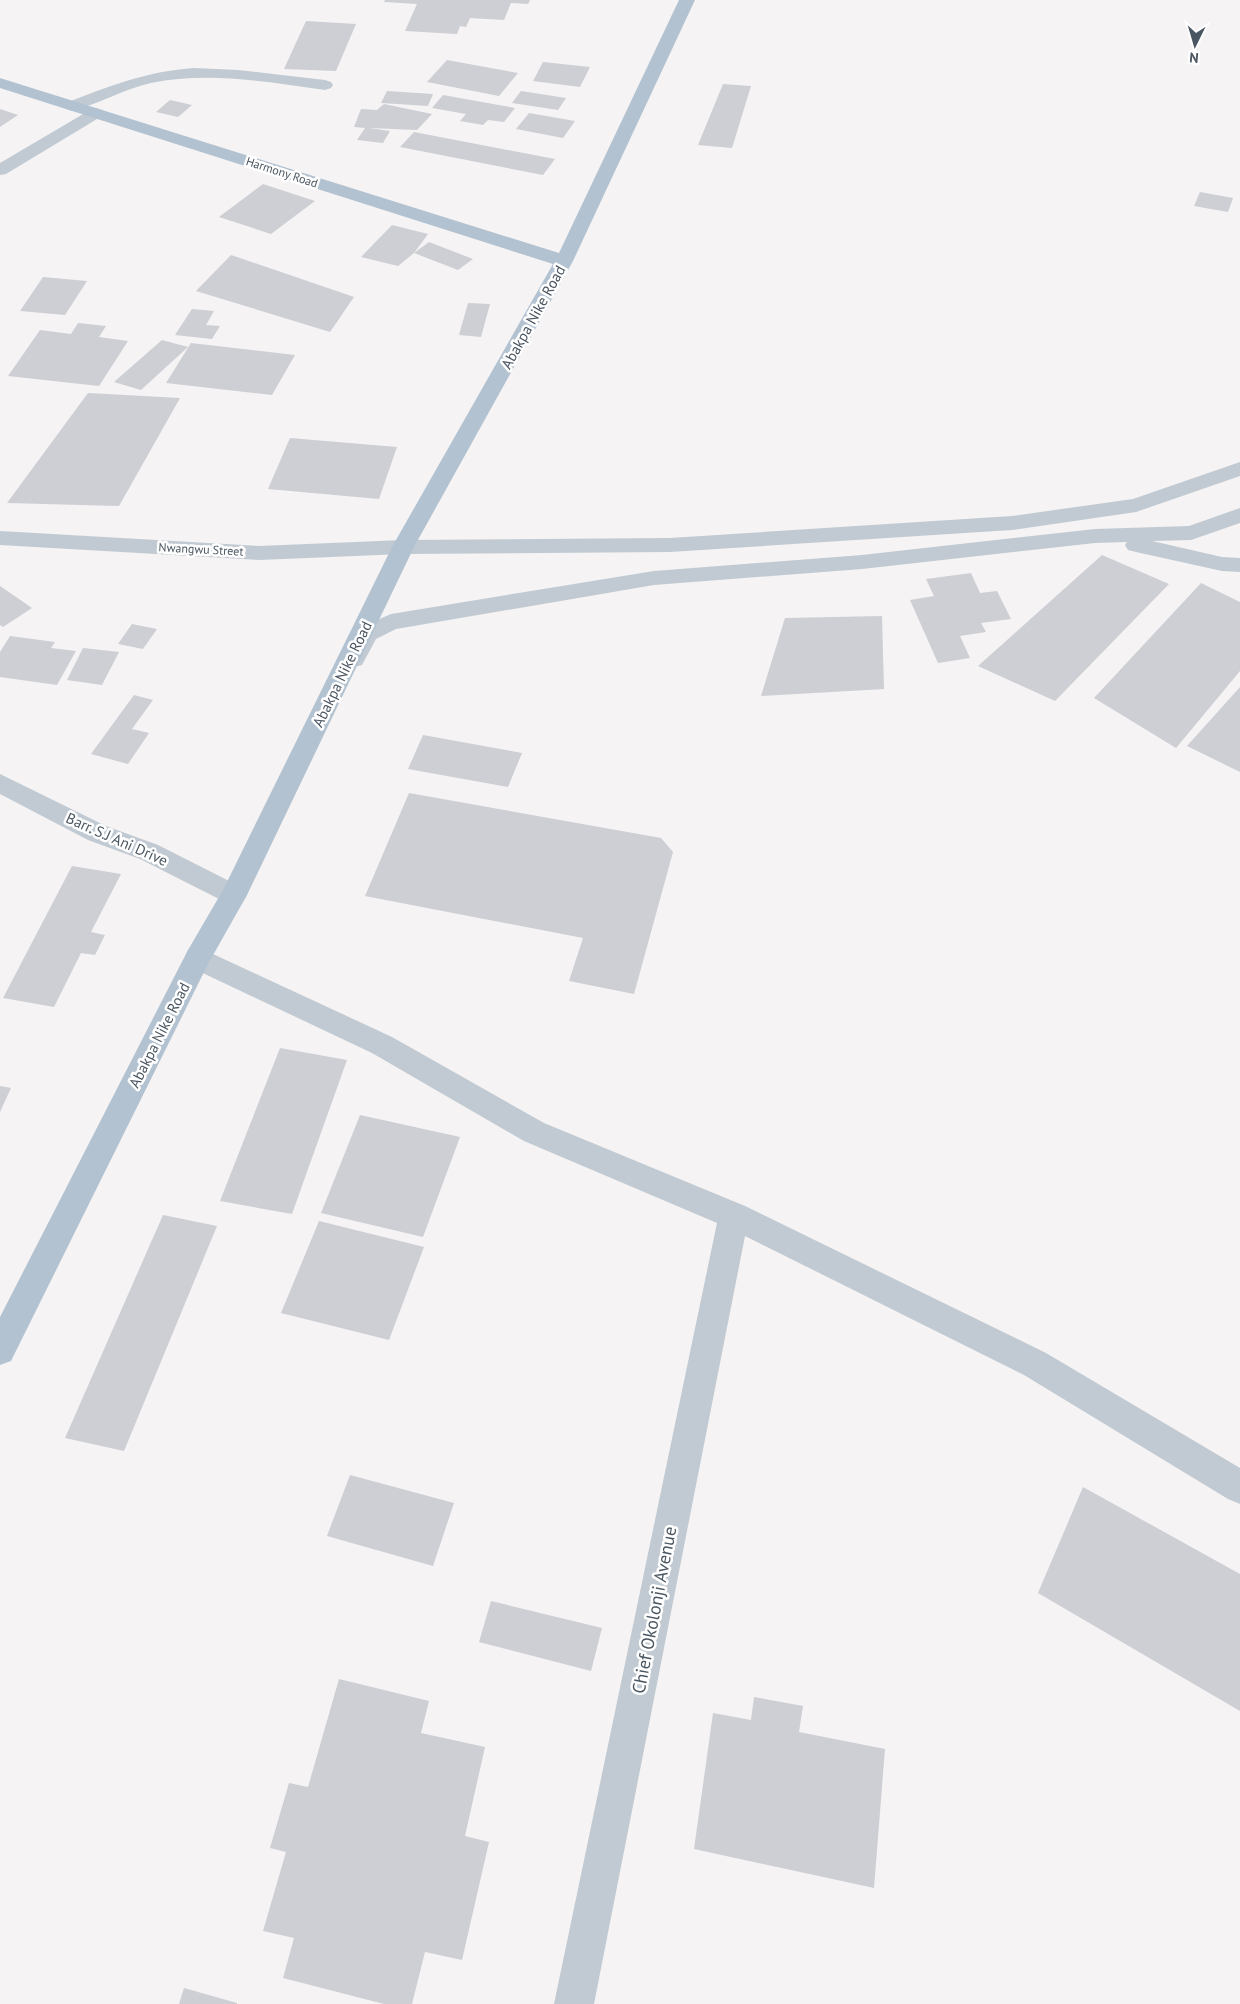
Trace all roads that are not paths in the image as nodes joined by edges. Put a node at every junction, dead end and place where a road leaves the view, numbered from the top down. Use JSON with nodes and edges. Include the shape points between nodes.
{"nodes":[{"id":1,"x":687,"y":0,"type":"edge"},
{"id":2,"x":0,"y":83,"type":"edge"},
{"id":3,"x":325,"y":86,"type":"dead end"},
{"id":4,"x":72,"y":106,"type":"junction"},
{"id":5,"x":96,"y":113,"type":"junction"},
{"id":6,"x":0,"y":170,"type":"edge"},
{"id":7,"x":564,"y":261,"type":"junction"},
{"id":8,"x":1240,"y":469,"type":"edge"},
{"id":9,"x":1240,"y":515,"type":"edge"},
{"id":10,"x":1095,"y":536,"type":"junction"},
{"id":11,"x":0,"y":538,"type":"edge"},
{"id":12,"x":403,"y":547,"type":"junction"},
{"id":13,"x":1240,"y":564,"type":"edge"},
{"id":14,"x":0,"y":783,"type":"edge"},
{"id":15,"x":234,"y":895,"type":"junction"},
{"id":16,"x":201,"y":959,"type":"junction"},
{"id":17,"x":734,"y":1216,"type":"junction"},
{"id":18,"x":0,"y":1350,"type":"edge"},
{"id":19,"x":1240,"y":1487,"type":"edge"},
{"id":20,"x":574,"y":2004,"type":"edge"}],
"edges":[{"from":1,"to":7,"type":"main road","name":"Abakpa Nike Road"},
{"from":2,"to":4,"type":"main road","name":"Harmony Road"},
{"from":3,"to":4,"type":"street","via":[[202,72],[150,79]]},
{"from":4,"to":5,"type":"main road","name":"Harmony Road"},
{"from":5,"to":6,"type":"street"},
{"from":5,"to":7,"type":"main road","name":"Harmony Road"},
{"from":7,"to":12,"type":"main road","name":"Abakpa Nike Road"},
{"from":8,"to":12,"type":"street","name":"Nwangwu Street","via":[[1136,505],[1012,523],[670,545]]},
{"from":9,"to":10,"type":"street","via":[[1191,533]]},
{"from":10,"to":13,"type":"street","via":[[1222,564]]},
{"from":10,"to":16,"type":"street","via":[[862,562],[654,578],[380,626],[367,634]]},
{"from":11,"to":12,"type":"street","name":"Nwangwu Street","via":[[259,553]]},
{"from":12,"to":15,"type":"main road","name":"Abakpa Nike Road"},
{"from":14,"to":15,"type":"street","name":"Barr. S.J Ani Drive","via":[[97,833],[149,852]]},
{"from":15,"to":16,"type":"main road","name":"Abakpa Nike Road"},
{"from":16,"to":17,"type":"street","via":[[382,1045],[534,1132]]},
{"from":16,"to":18,"type":"main road","name":"Abakpa Nike Road"},
{"from":17,"to":19,"type":"street","via":[[1035,1364]]},
{"from":17,"to":20,"type":"street","name":"Chief Okolonji Avenue"}]}
